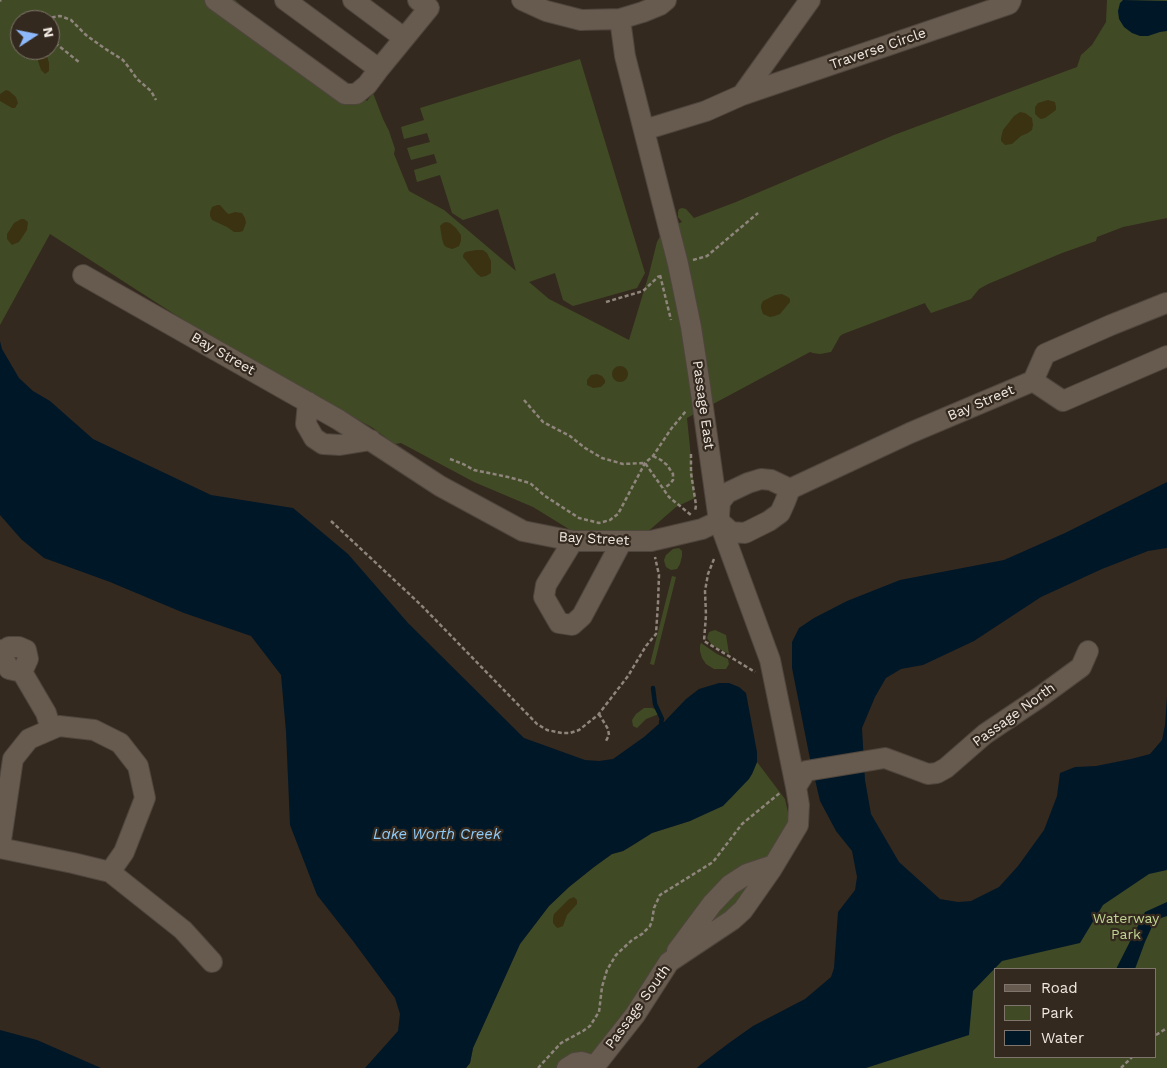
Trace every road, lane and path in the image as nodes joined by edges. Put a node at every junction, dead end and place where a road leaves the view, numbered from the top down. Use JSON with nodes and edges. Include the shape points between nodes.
{"nodes":[{"id":1,"x":215,"y":0,"type":"edge"},
{"id":2,"x":285,"y":0,"type":"edge"},
{"id":3,"x":353,"y":0,"type":"edge"},
{"id":4,"x":522,"y":0,"type":"edge"},
{"id":5,"x":666,"y":0,"type":"edge"},
{"id":6,"x":810,"y":0,"type":"edge"},
{"id":7,"x":1012,"y":0,"type":"edge"},
{"id":8,"x":428,"y":3,"type":"edge"},
{"id":9,"x":60,"y":16,"type":"edge"},
{"id":10,"x":620,"y":19,"type":"junction"},
{"id":11,"x":404,"y":38,"type":"junction"},
{"id":12,"x":60,"y":47,"type":"edge"},
{"id":13,"x":79,"y":62,"type":"dead end"},
{"id":14,"x":379,"y":69,"type":"junction"},
{"id":15,"x":742,"y":95,"type":"junction"},
{"id":16,"x":156,"y":100,"type":"dead end"},
{"id":17,"x":644,"y":130,"type":"junction"},
{"id":18,"x":83,"y":274,"type":"dead end"},
{"id":19,"x":660,"y":275,"type":"dead end"},
{"id":20,"x":1167,"y":303,"type":"edge"},
{"id":21,"x":672,"y":324,"type":"dead end"},
{"id":22,"x":1167,"y":356,"type":"edge"},
{"id":23,"x":1033,"y":381,"type":"junction"},
{"id":24,"x":524,"y":400,"type":"dead end"},
{"id":25,"x":308,"y":402,"type":"junction"},
{"id":26,"x":689,"y":418,"type":"dead end"},
{"id":27,"x":371,"y":440,"type":"junction"},
{"id":28,"x":691,"y":451,"type":"dead end"},
{"id":29,"x":654,"y":456,"type":"junction"},
{"id":30,"x":450,"y":459,"type":"dead end"},
{"id":31,"x":645,"y":463,"type":"junction"},
{"id":32,"x":790,"y":488,"type":"junction"},
{"id":33,"x":663,"y":489,"type":"junction"},
{"id":34,"x":330,"y":521,"type":"dead end"},
{"id":35,"x":710,"y":525,"type":"junction"},
{"id":36,"x":573,"y":541,"type":"junction"},
{"id":37,"x":622,"y":541,"type":"junction"},
{"id":38,"x":651,"y":542,"type":"junction"},
{"id":39,"x":1,"y":651,"type":"edge"},
{"id":40,"x":1088,"y":651,"type":"dead end"},
{"id":41,"x":757,"y":680,"type":"dead end"},
{"id":42,"x":599,"y":714,"type":"junction"},
{"id":43,"x":51,"y":729,"type":"junction"},
{"id":44,"x":605,"y":743,"type":"dead end"},
{"id":45,"x":794,"y":783,"type":"junction"},
{"id":46,"x":0,"y":848,"type":"edge"},
{"id":47,"x":774,"y":864,"type":"junction"},
{"id":48,"x":110,"y":872,"type":"junction"},
{"id":49,"x":212,"y":962,"type":"dead end"},
{"id":50,"x":669,"y":962,"type":"junction"},
{"id":51,"x":1131,"y":1058,"type":"edge"},
{"id":52,"x":538,"y":1068,"type":"edge"},
{"id":53,"x":567,"y":1068,"type":"edge"},
{"id":54,"x":595,"y":1068,"type":"edge"},
{"id":55,"x":1121,"y":1068,"type":"edge"}],
"edges":[{"from":1,"to":14,"type":"street","via":[[345,94],[356,94]]},
{"from":2,"to":14,"type":"street"},
{"from":3,"to":11,"type":"street"},
{"from":4,"to":10,"type":"street","via":[[546,12],[581,20]]},
{"from":5,"to":10,"type":"street"},
{"from":6,"to":15,"type":"street"},
{"from":7,"to":15,"type":"street","name":"Traverse Circle","via":[[1009,4]]},
{"from":8,"to":11,"type":"street"},
{"from":9,"to":16,"type":"path","via":[[71,20],[86,35],[123,60]]},
{"from":10,"to":17,"type":"street","name":"Passage East","via":[[625,56]]},
{"from":11,"to":14,"type":"street"},
{"from":12,"to":13,"type":"path"},
{"from":15,"to":17,"type":"street","name":"Traverse Circle","via":[[706,111]]},
{"from":17,"to":35,"type":"street","name":"Passage East","via":[[678,264],[700,379]]},
{"from":18,"to":25,"type":"street","name":"Bay Street"},
{"from":19,"to":21,"type":"path"},
{"from":20,"to":23,"type":"street","via":[[1045,354]]},
{"from":22,"to":23,"type":"street","via":[[1063,401]]},
{"from":23,"to":32,"type":"street","name":"Bay Street"},
{"from":24,"to":31,"type":"path","via":[[543,422],[602,458],[623,464]]},
{"from":25,"to":27,"type":"street","name":"Bay Street"},
{"from":25,"to":27,"type":"street","via":[[306,424],[314,438],[323,444]]},
{"from":26,"to":29,"type":"path","via":[[688,409]]},
{"from":27,"to":36,"type":"street","name":"Bay Street","via":[[440,486],[523,532]]},
{"from":28,"to":33,"type":"path","via":[[696,505],[693,516]]},
{"from":29,"to":31,"type":"path"},
{"from":29,"to":33,"type":"path","via":[[662,460],[673,474],[673,480]]},
{"from":30,"to":31,"type":"path","via":[[474,470],[530,483],[579,518],[599,523],[618,514]]},
{"from":31,"to":33,"type":"path"},
{"from":32,"to":35,"type":"street","via":[[780,513],[744,533]]},
{"from":32,"to":35,"type":"street","via":[[761,479],[727,493]]},
{"from":34,"to":42,"type":"path","via":[[421,605],[537,724],[547,730],[570,733]]},
{"from":35,"to":38,"type":"street","name":"Bay Street"},
{"from":35,"to":41,"type":"path","via":[[709,542],[714,560],[705,590],[704,641],[755,671]]},
{"from":35,"to":45,"type":"street","name":"Passage East","via":[[770,660]]},
{"from":36,"to":37,"type":"street","name":"Bay Street"},
{"from":36,"to":37,"type":"street","via":[[546,585],[544,596],[560,623],[572,625],[582,616]]},
{"from":37,"to":38,"type":"street","name":"Bay Street"},
{"from":38,"to":42,"type":"path","via":[[658,575],[656,634]]},
{"from":39,"to":43,"type":"street","via":[[9,669],[22,672],[46,713]]},
{"from":40,"to":45,"type":"street","name":"Passage North","via":[[1081,667],[984,734],[937,773],[928,774],[885,758]]},
{"from":42,"to":44,"type":"path","via":[[608,729]]},
{"from":43,"to":46,"type":"street","via":[[29,739],[13,759]]},
{"from":43,"to":48,"type":"street","via":[[59,726],[94,730],[120,742],[138,766],[145,798],[124,852]]},
{"from":45,"to":47,"type":"street","name":"Passage South","via":[[799,805],[798,825]]},
{"from":45,"to":52,"type":"path","via":[[742,824],[713,862],[660,894],[650,926],[616,956],[607,970],[599,1012],[590,1026],[561,1043]]},
{"from":46,"to":48,"type":"street"},
{"from":47,"to":50,"type":"street","name":"Passage South","via":[[738,915]]},
{"from":47,"to":50,"type":"street","via":[[747,874],[730,885]]},
{"from":48,"to":49,"type":"street","via":[[183,930]]},
{"from":50,"to":54,"type":"street","name":"Passage South"},
{"from":51,"to":55,"type":"path"},
{"from":53,"to":54,"type":"street","via":[[582,1062]]}]}
